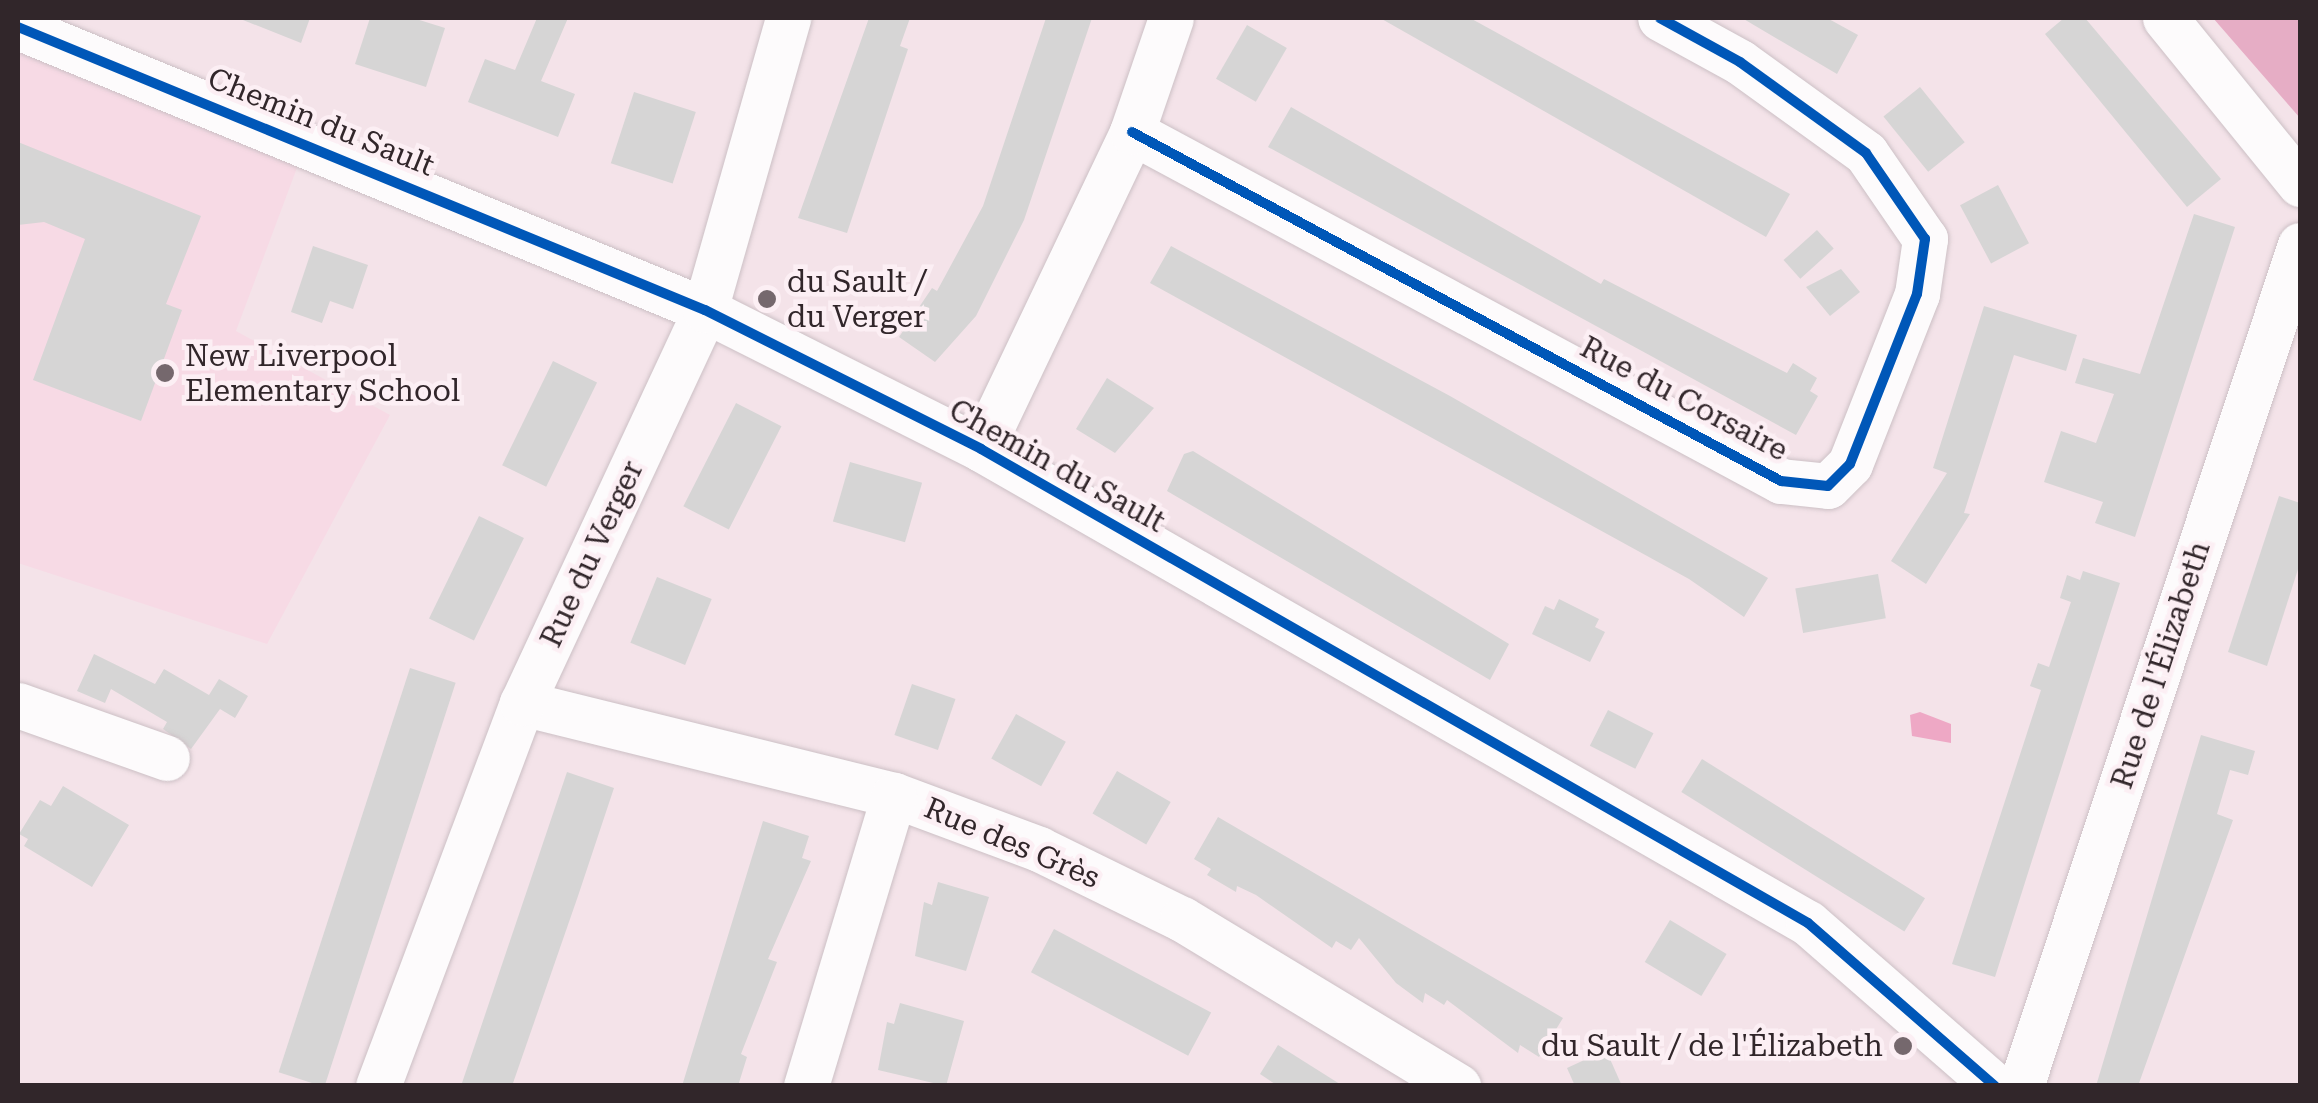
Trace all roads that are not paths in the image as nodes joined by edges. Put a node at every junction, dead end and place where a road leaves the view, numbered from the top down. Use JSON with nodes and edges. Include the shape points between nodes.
{"nodes":[{"id":1,"x":788,"y":18,"type":"edge"},
{"id":2,"x":1171,"y":18,"type":"edge"},
{"id":3,"x":1660,"y":18,"type":"edge"},
{"id":4,"x":2165,"y":18,"type":"edge"},
{"id":5,"x":18,"y":27,"type":"edge"},
{"id":6,"x":1132,"y":132,"type":"junction"},
{"id":7,"x":2300,"y":184,"type":"edge"},
{"id":8,"x":2300,"y":245,"type":"edge"},
{"id":9,"x":705,"y":310,"type":"junction"},
{"id":10,"x":981,"y":449,"type":"junction"},
{"id":11,"x":18,"y":704,"type":"edge"},
{"id":12,"x":522,"y":704,"type":"junction"},
{"id":13,"x":167,"y":758,"type":"dead end"},
{"id":14,"x":894,"y":795,"type":"junction"},
{"id":15,"x":378,"y":1086,"type":"edge"},
{"id":16,"x":806,"y":1086,"type":"edge"},
{"id":17,"x":1458,"y":1086,"type":"edge"},
{"id":18,"x":1996,"y":1086,"type":"edge"},
{"id":19,"x":2021,"y":1086,"type":"edge"}],
"edges":[{"from":1,"to":9,"type":"street","name":"Rue du Verger"},
{"from":2,"to":6,"type":"street"},
{"from":3,"to":6,"type":"street","name":"Rue du Corsaire","via":[[1740,62],[1866,153],[1925,239],[1910,311],[1850,464],[1828,486],[1782,481]]},
{"from":4,"to":7,"type":"street"},
{"from":5,"to":9,"type":"street","name":"Chemin du Sault"},
{"from":6,"to":10,"type":"street"},
{"from":8,"to":19,"type":"street","name":"Rue de l'Élizabeth"},
{"from":9,"to":10,"type":"street","name":"Chemin du Sault"},
{"from":9,"to":12,"type":"street","name":"Rue du Verger"},
{"from":10,"to":18,"type":"street","name":"Chemin du Sault","via":[[1808,923]]},
{"from":11,"to":13,"type":"street"},
{"from":12,"to":14,"type":"street","name":"Rue des Grès"},
{"from":12,"to":15,"type":"street","name":"Rue du Verger"},
{"from":14,"to":16,"type":"street"},
{"from":14,"to":17,"type":"street","name":"Rue des Grès","via":[[1039,849],[1182,919]]}]}
